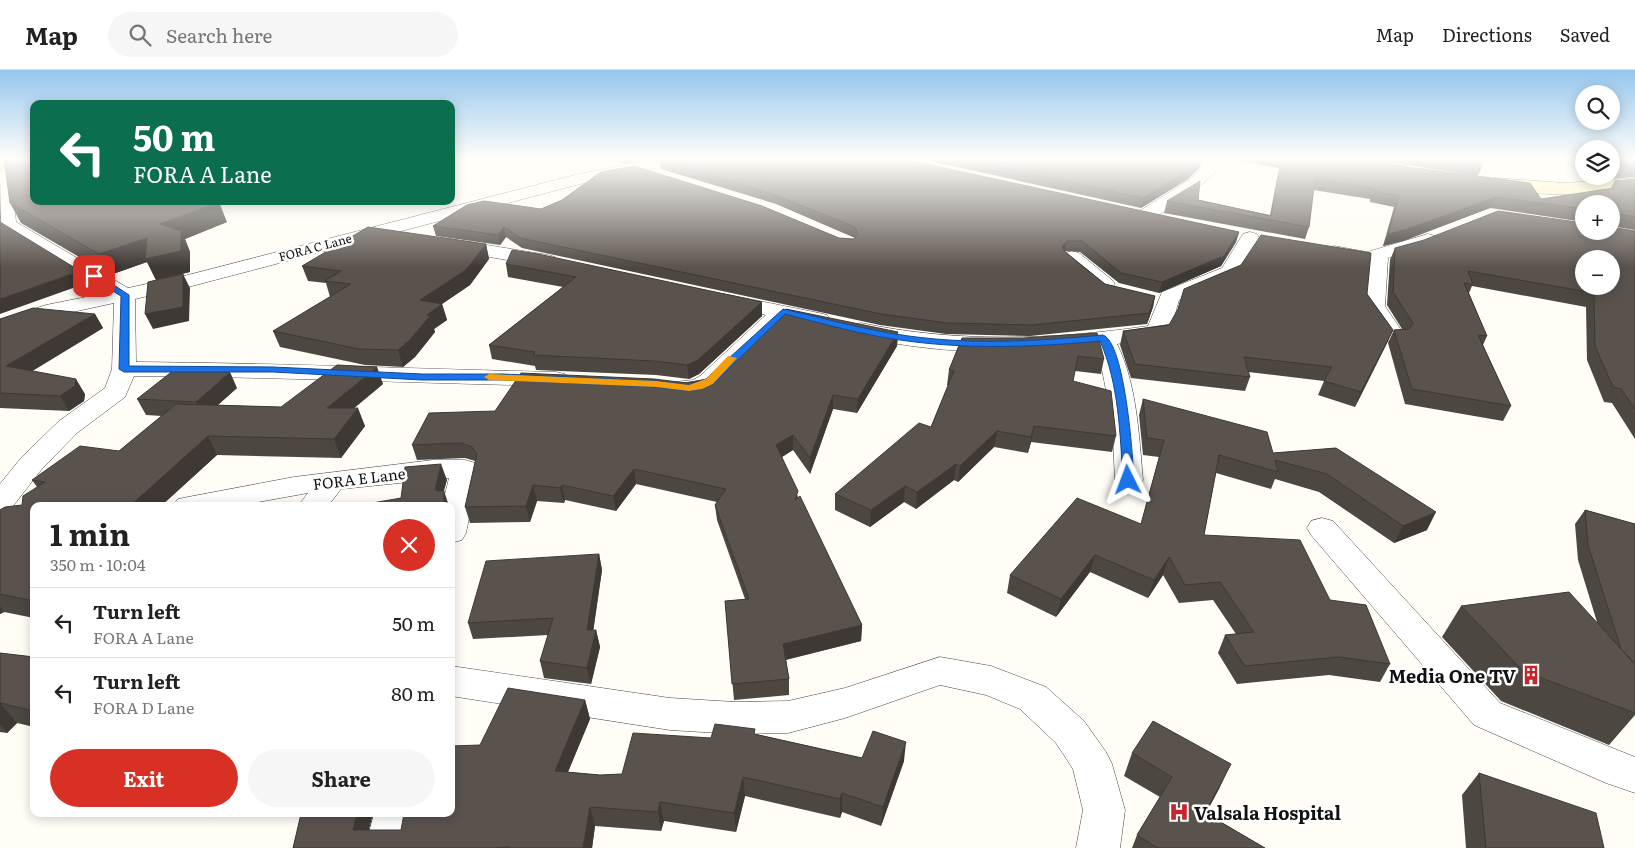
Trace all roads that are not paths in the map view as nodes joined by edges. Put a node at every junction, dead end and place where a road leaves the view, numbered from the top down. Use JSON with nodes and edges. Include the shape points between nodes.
{"nodes":[{"id":1,"x":4,"y":195,"type":"edge"},
{"id":2,"x":515,"y":195,"type":"edge"},
{"id":3,"x":1176,"y":195,"type":"edge"},
{"id":4,"x":1126,"y":212,"type":"edge"},
{"id":5,"x":1144,"y":216,"type":"junction"},
{"id":6,"x":1172,"y":222,"type":"edge"},
{"id":7,"x":368,"y":233,"type":"junction"},
{"id":8,"x":1448,"y":233,"type":"edge"},
{"id":9,"x":1251,"y":238,"type":"dead end"},
{"id":10,"x":1318,"y":249,"type":"edge"},
{"id":11,"x":1379,"y":255,"type":"junction"},
{"id":12,"x":1072,"y":257,"type":"edge"},
{"id":13,"x":569,"y":266,"type":"edge"},
{"id":14,"x":1120,"y":292,"type":"edge"},
{"id":15,"x":125,"y":295,"type":"junction"},
{"id":16,"x":709,"y":297,"type":"edge"},
{"id":17,"x":783,"y":311,"type":"junction"},
{"id":18,"x":0,"y":327,"type":"edge"},
{"id":19,"x":1394,"y":336,"type":"edge"},
{"id":20,"x":1103,"y":338,"type":"junction"},
{"id":21,"x":124,"y":369,"type":"junction"},
{"id":22,"x":579,"y":380,"type":"edge"},
{"id":23,"x":664,"y":385,"type":"edge"},
{"id":24,"x":1128,"y":480,"type":"dead end"},
{"id":25,"x":332,"y":482,"type":"junction"},
{"id":26,"x":212,"y":502,"type":"edge"},
{"id":27,"x":317,"y":502,"type":"edge"},
{"id":28,"x":8,"y":510,"type":"edge"},
{"id":29,"x":455,"y":516,"type":"edge"},
{"id":30,"x":1322,"y":528,"type":"dead end"},
{"id":31,"x":455,"y":682,"type":"edge"},
{"id":32,"x":1635,"y":775,"type":"edge"},
{"id":33,"x":394,"y":817,"type":"edge"},
{"id":34,"x":387,"y":848,"type":"edge"},
{"id":35,"x":1098,"y":848,"type":"edge"}],
"edges":[{"from":1,"to":15,"type":"street","via":[[7,224]]},
{"from":2,"to":7,"type":"street","name":"FORA C Lane"},
{"from":3,"to":5,"type":"street"},
{"from":4,"to":5,"type":"street"},
{"from":5,"to":6,"type":"street"},
{"from":7,"to":13,"type":"street"},
{"from":7,"to":15,"type":"street","name":"FORA C Lane"},
{"from":8,"to":11,"type":"street"},
{"from":9,"to":20,"type":"street","via":[[1230,272],[1158,301],[1156,332]]},
{"from":10,"to":11,"type":"street","via":[[1368,258]]},
{"from":11,"to":19,"type":"street","via":[[1374,306]]},
{"from":12,"to":14,"type":"street","via":[[1111,290]]},
{"from":15,"to":18,"type":"street","name":"FORA C Lane","via":[[54,310]]},
{"from":15,"to":21,"type":"street"},
{"from":16,"to":17,"type":"street"},
{"from":17,"to":20,"type":"street","via":[[880,334],[946,342],[1030,345]]},
{"from":17,"to":23,"type":"street","via":[[709,381],[689,388]]},
{"from":20,"to":24,"type":"street","via":[[1111,356],[1125,420]]},
{"from":21,"to":22,"type":"street","via":[[273,370]]},
{"from":21,"to":28,"type":"street","via":[[116,392],[68,427],[31,464]]},
{"from":25,"to":26,"type":"street","name":"FORA E Lane"},
{"from":25,"to":27,"type":"street"},
{"from":25,"to":29,"type":"street","name":"FORA E Lane","via":[[433,469],[466,469]]},
{"from":30,"to":32,"type":"street","via":[[1487,714]]},
{"from":31,"to":35,"type":"street","via":[[670,714],[735,718],[788,717],[845,703],[940,671],[991,681],[1033,698],[1070,732],[1092,764],[1104,810]]},
{"from":33,"to":34,"type":"street"}]}
